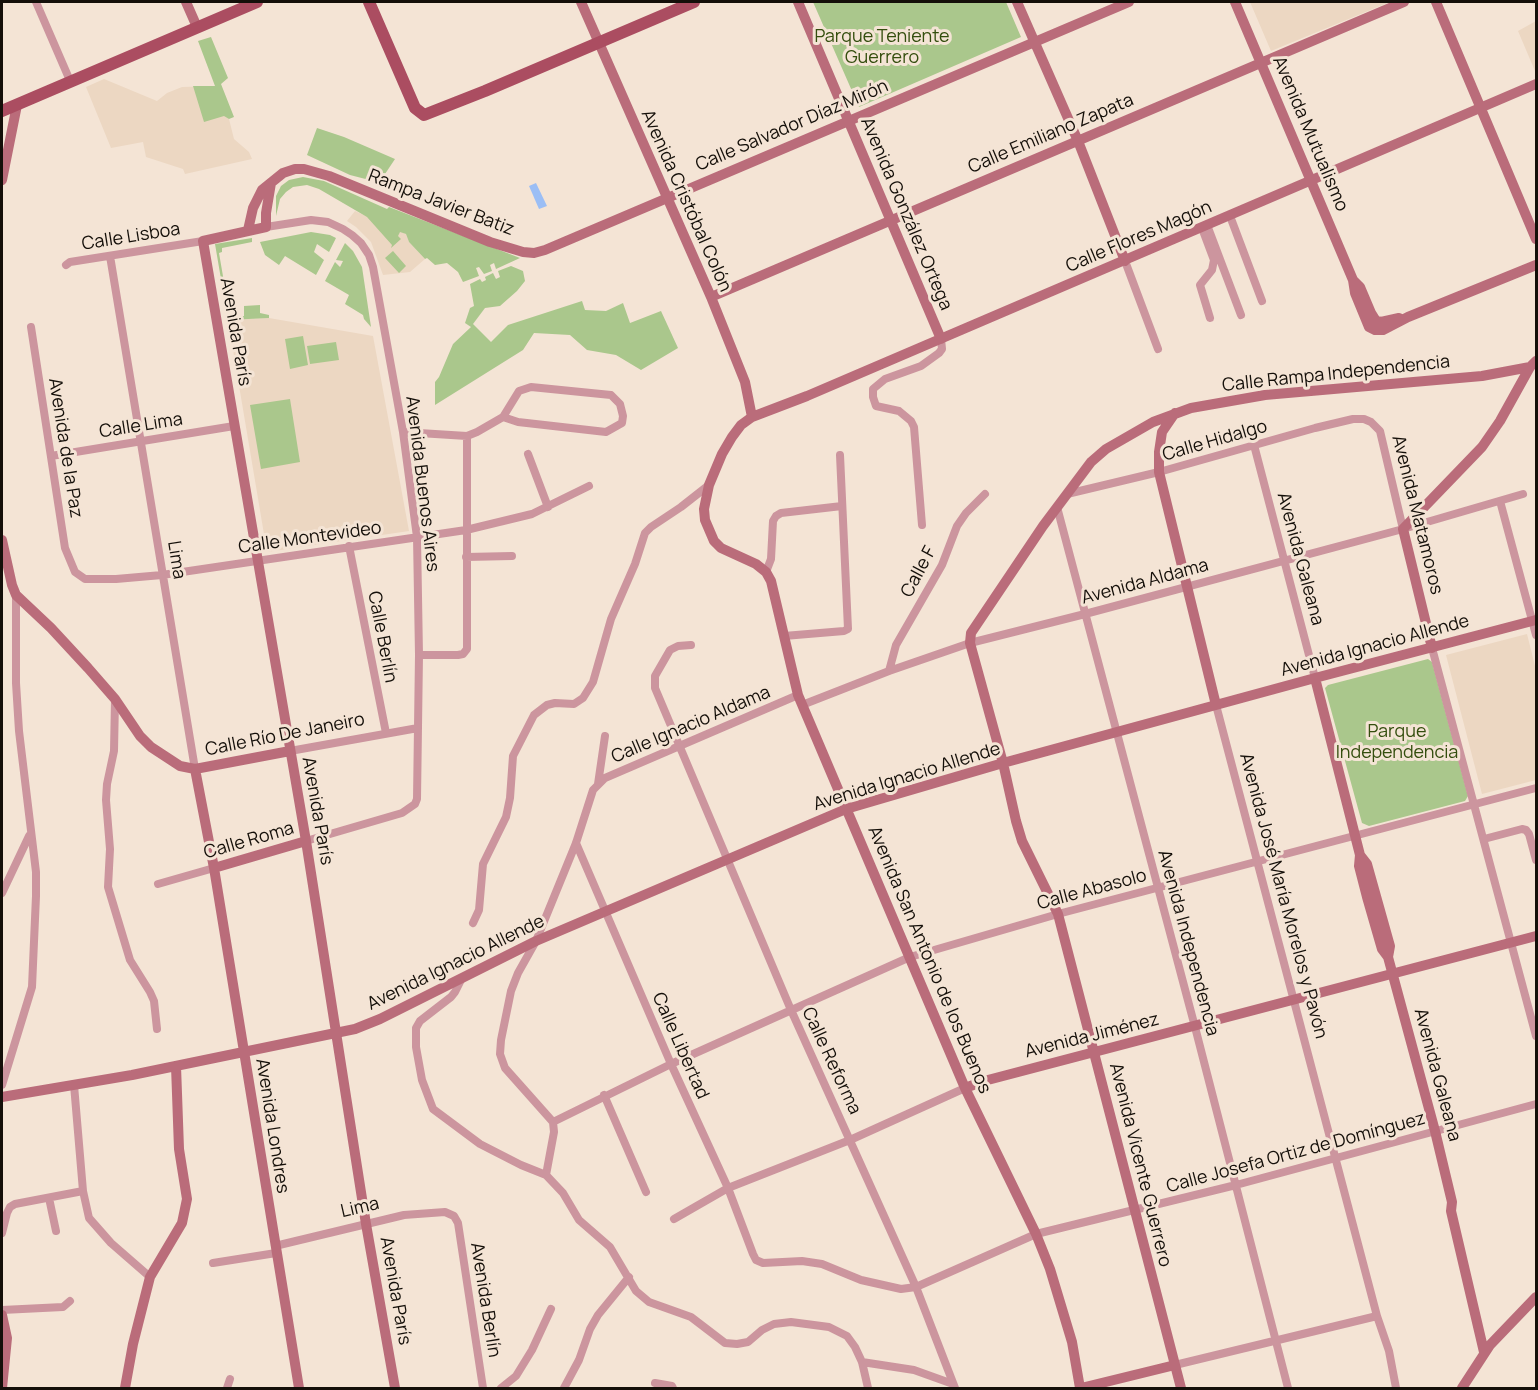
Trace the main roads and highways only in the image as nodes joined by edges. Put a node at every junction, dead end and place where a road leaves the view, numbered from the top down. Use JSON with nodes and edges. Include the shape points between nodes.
{"nodes":[{"id":1,"x":257,"y":2,"type":"edge"},
{"id":2,"x":369,"y":2,"type":"edge"},
{"id":3,"x":694,"y":2,"type":"edge"},
{"id":4,"x":2,"y":111,"type":"edge"}],
"edges":[{"from":1,"to":4,"type":"main road"},
{"from":2,"to":3,"type":"main road","via":[[419,112],[430,114]]}]}
